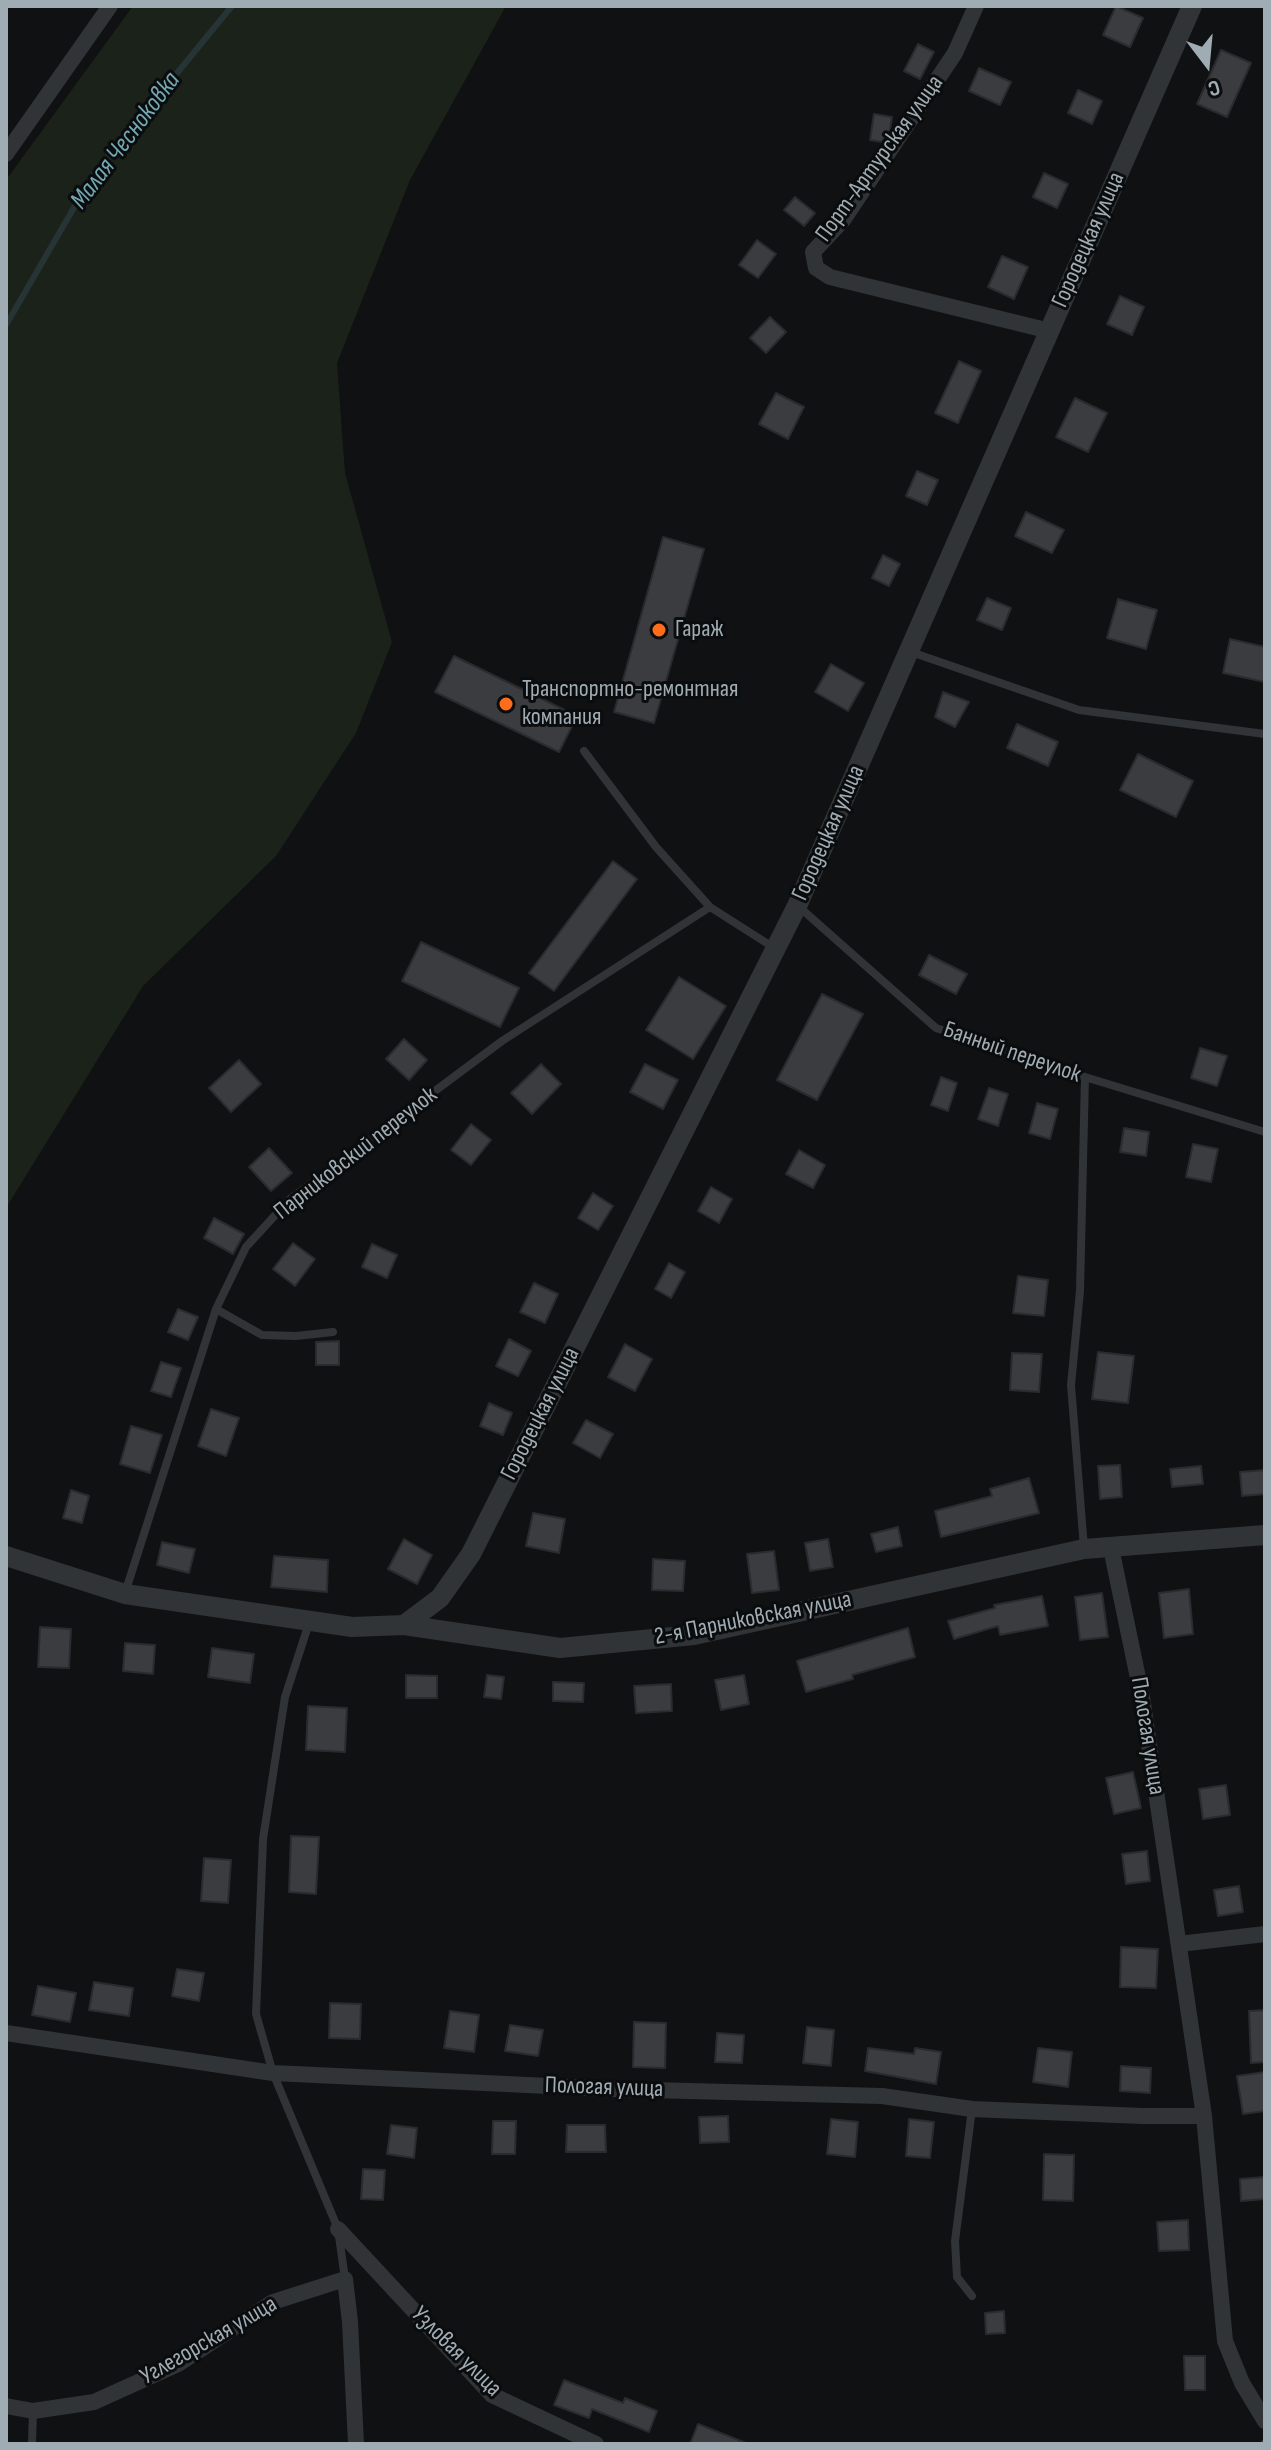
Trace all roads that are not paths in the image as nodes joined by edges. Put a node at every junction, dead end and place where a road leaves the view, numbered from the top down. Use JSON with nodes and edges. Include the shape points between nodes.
{"nodes":[{"id":1,"x":110,"y":6,"type":"edge"},
{"id":2,"x":976,"y":6,"type":"edge"},
{"id":3,"x":1192,"y":6,"type":"edge"},
{"id":4,"x":8,"y":143,"type":"edge"},
{"id":5,"x":1050,"y":331,"type":"junction"},
{"id":6,"x":910,"y":651,"type":"junction"},
{"id":7,"x":1265,"y":734,"type":"edge"},
{"id":8,"x":584,"y":751,"type":"dead end"},
{"id":9,"x":797,"y":906,"type":"junction"},
{"id":10,"x":710,"y":907,"type":"junction"},
{"id":11,"x":777,"y":950,"type":"junction"},
{"id":12,"x":1085,"y":1077,"type":"junction"},
{"id":13,"x":1265,"y":1132,"type":"edge"},
{"id":14,"x":216,"y":1309,"type":"junction"},
{"id":15,"x":333,"y":1332,"type":"dead end"},
{"id":16,"x":1265,"y":1535,"type":"edge"},
{"id":17,"x":1111,"y":1548,"type":"junction"},
{"id":18,"x":1084,"y":1549,"type":"junction"},
{"id":19,"x":6,"y":1556,"type":"edge"},
{"id":20,"x":125,"y":1594,"type":"junction"},
{"id":21,"x":309,"y":1622,"type":"junction"},
{"id":22,"x":404,"y":1625,"type":"junction"},
{"id":23,"x":1265,"y":1934,"type":"edge"},
{"id":24,"x":1179,"y":1944,"type":"junction"},
{"id":25,"x":6,"y":2033,"type":"edge"},
{"id":26,"x":273,"y":2073,"type":"junction"},
{"id":27,"x":972,"y":2109,"type":"junction"},
{"id":28,"x":1204,"y":2116,"type":"junction"},
{"id":29,"x":338,"y":2229,"type":"junction"},
{"id":30,"x":345,"y":2279,"type":"junction"},
{"id":31,"x":972,"y":2296,"type":"dead end"},
{"id":32,"x":6,"y":2406,"type":"edge"},
{"id":33,"x":33,"y":2411,"type":"junction"},
{"id":34,"x":1265,"y":2421,"type":"edge"},
{"id":35,"x":32,"y":2444,"type":"edge"},
{"id":36,"x":356,"y":2444,"type":"edge"},
{"id":37,"x":596,"y":2444,"type":"edge"}],
"edges":[{"from":1,"to":4,"type":"street"},
{"from":2,"to":5,"type":"street","name":"Порт-Артурская улица","via":[[955,53],[843,220],[813,252],[816,268],[830,277]]},
{"from":3,"to":5,"type":"street","name":"Городецкая улица"},
{"from":5,"to":6,"type":"street","name":"Городецкая улица"},
{"from":6,"to":7,"type":"lane","via":[[1079,710]]},
{"from":6,"to":9,"type":"street","name":"Городецкая улица"},
{"from":8,"to":10,"type":"lane","via":[[656,847]]},
{"from":9,"to":11,"type":"street","name":"Городецкая улица"},
{"from":9,"to":12,"type":"lane","name":"Банный переулок","via":[[936,1028]]},
{"from":10,"to":11,"type":"lane"},
{"from":10,"to":14,"type":"lane","name":"Парниковский переулок","via":[[502,1041],[290,1199],[246,1247]]},
{"from":11,"to":22,"type":"street","name":"Городецкая улица","via":[[471,1554],[440,1598]]},
{"from":12,"to":13,"type":"lane","name":"Банный переулок"},
{"from":12,"to":18,"type":"lane","via":[[1080,1291],[1071,1385]]},
{"from":14,"to":15,"type":"lane","via":[[262,1335]]},
{"from":14,"to":20,"type":"lane","name":"Парниковский переулок"},
{"from":16,"to":17,"type":"street","name":"2-я Парниковская улица"},
{"from":17,"to":18,"type":"street","name":"2-я Парниковская улица"},
{"from":17,"to":24,"type":"street","name":"Пологая улица","via":[[1142,1697]]},
{"from":18,"to":22,"type":"street","name":"2-я Парниковская улица","via":[[694,1635],[560,1648]]},
{"from":19,"to":20,"type":"street","name":"2-я Парниковская улица"},
{"from":20,"to":21,"type":"street","name":"2-я Парниковская улица"},
{"from":21,"to":22,"type":"street","name":"2-я Парниковская улица"},
{"from":21,"to":26,"type":"lane","via":[[285,1697],[263,1839],[256,2014]]},
{"from":23,"to":24,"type":"street"},
{"from":24,"to":28,"type":"street","name":"Пологая улица"},
{"from":25,"to":26,"type":"street","name":"Пологая улица"},
{"from":26,"to":27,"type":"street","name":"Пологая улица","via":[[882,2096]]},
{"from":26,"to":29,"type":"lane"},
{"from":27,"to":28,"type":"street","name":"Пологая улица"},
{"from":27,"to":31,"type":"lane","via":[[955,2241],[957,2277]]},
{"from":28,"to":34,"type":"street","name":"Пологая улица","via":[[1225,2341]]},
{"from":29,"to":30,"type":"lane"},
{"from":29,"to":37,"type":"street","name":"Узловая улица","via":[[492,2395]]},
{"from":30,"to":33,"type":"street","name":"Углегорская улица","via":[[273,2302],[178,2364],[94,2402]]},
{"from":30,"to":36,"type":"street"},
{"from":32,"to":33,"type":"street","name":"Углегорская улица"},
{"from":33,"to":35,"type":"lane"}]}
